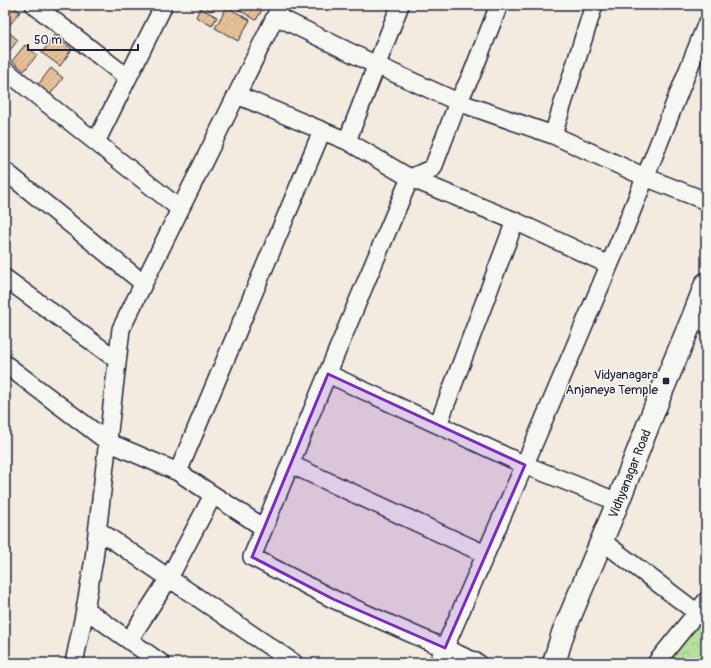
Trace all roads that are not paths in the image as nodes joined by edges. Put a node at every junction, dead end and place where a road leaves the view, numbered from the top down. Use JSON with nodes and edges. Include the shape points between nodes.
{"nodes":[{"id":1,"x":34,"y":5,"type":"edge"},
{"id":2,"x":157,"y":5,"type":"edge"},
{"id":3,"x":400,"y":5,"type":"edge"},
{"id":4,"x":499,"y":5,"type":"edge"},
{"id":5,"x":594,"y":5,"type":"edge"},
{"id":6,"x":279,"y":11,"type":"edge"},
{"id":7,"x":706,"y":25,"type":"edge"},
{"id":8,"x":376,"y":65,"type":"junction"},
{"id":9,"x":5,"y":70,"type":"edge"},
{"id":10,"x":128,"y":78,"type":"junction"},
{"id":11,"x":237,"y":95,"type":"junction"},
{"id":12,"x":458,"y":102,"type":"junction"},
{"id":13,"x":322,"y":130,"type":"junction"},
{"id":14,"x":553,"y":136,"type":"junction"},
{"id":15,"x":347,"y":141,"type":"junction"},
{"id":16,"x":96,"y":142,"type":"junction"},
{"id":17,"x":5,"y":170,"type":"edge"},
{"id":18,"x":645,"y":177,"type":"junction"},
{"id":19,"x":410,"y":178,"type":"junction"},
{"id":20,"x":706,"y":201,"type":"edge"},
{"id":21,"x":180,"y":209,"type":"junction"},
{"id":22,"x":515,"y":221,"type":"junction"},
{"id":23,"x":609,"y":265,"type":"junction"},
{"id":24,"x":5,"y":278,"type":"edge"},
{"id":25,"x":144,"y":284,"type":"junction"},
{"id":26,"x":706,"y":284,"type":"edge"},
{"id":27,"x":700,"y":320,"type":"edge"},
{"id":28,"x":117,"y":360,"type":"junction"},
{"id":29,"x":5,"y":364,"type":"edge"},
{"id":30,"x":328,"y":374,"type":"junction"},
{"id":31,"x":438,"y":425,"type":"junction"},
{"id":32,"x":108,"y":442,"type":"junction"},
{"id":33,"x":290,"y":464,"type":"junction"},
{"id":34,"x":525,"y":465,"type":"junction"},
{"id":35,"x":178,"y":472,"type":"junction"},
{"id":36,"x":213,"y":495,"type":"junction"},
{"id":37,"x":618,"y":502,"type":"junction"},
{"id":38,"x":264,"y":528,"type":"junction"},
{"id":39,"x":98,"y":530,"type":"junction"},
{"id":40,"x":602,"y":541,"type":"junction"},
{"id":41,"x":486,"y":554,"type":"junction"},
{"id":42,"x":169,"y":578,"type":"junction"},
{"id":43,"x":85,"y":608,"type":"junction"},
{"id":44,"x":703,"y":610,"type":"edge"},
{"id":45,"x":129,"y":640,"type":"junction"},
{"id":46,"x":442,"y":655,"type":"edge"},
{"id":47,"x":74,"y":663,"type":"edge"},
{"id":48,"x":161,"y":663,"type":"edge"},
{"id":49,"x":294,"y":663,"type":"edge"},
{"id":50,"x":478,"y":663,"type":"edge"},
{"id":51,"x":554,"y":663,"type":"edge"},
{"id":52,"x":656,"y":663,"type":"edge"}],
"edges":[{"from":1,"to":10,"type":"street"},
{"from":2,"to":10,"type":"street","via":[[162,9]]},
{"from":3,"to":8,"type":"street"},
{"from":4,"to":12,"type":"street"},
{"from":5,"to":14,"type":"street"},
{"from":6,"to":8,"type":"street"},
{"from":6,"to":11,"type":"street"},
{"from":7,"to":18,"type":"street"},
{"from":8,"to":12,"type":"street"},
{"from":8,"to":15,"type":"street"},
{"from":9,"to":16,"type":"street"},
{"from":10,"to":16,"type":"street"},
{"from":11,"to":13,"type":"street"},
{"from":11,"to":21,"type":"street"},
{"from":12,"to":14,"type":"street"},
{"from":12,"to":19,"type":"street","via":[[432,168]]},
{"from":13,"to":15,"type":"street"},
{"from":13,"to":35,"type":"street"},
{"from":14,"to":18,"type":"street"},
{"from":15,"to":19,"type":"street"},
{"from":16,"to":21,"type":"street"},
{"from":17,"to":25,"type":"street"},
{"from":18,"to":20,"type":"street"},
{"from":18,"to":23,"type":"street"},
{"from":19,"to":22,"type":"street"},
{"from":19,"to":30,"type":"street"},
{"from":21,"to":25,"type":"street"},
{"from":22,"to":23,"type":"street"},
{"from":22,"to":31,"type":"street"},
{"from":23,"to":34,"type":"street"},
{"from":24,"to":28,"type":"street"},
{"from":25,"to":28,"type":"street","via":[[121,329]]},
{"from":26,"to":27,"type":"street","name":"Vidhyanagar Road"},
{"from":27,"to":37,"type":"street","name":"Vidhyanagar Road","via":[[658,400]]},
{"from":28,"to":32,"type":"street"},
{"from":29,"to":32,"type":"street"},
{"from":30,"to":31,"type":"street"},
{"from":30,"to":33,"type":"street"},
{"from":31,"to":34,"type":"street"},
{"from":32,"to":35,"type":"street"},
{"from":32,"to":39,"type":"street"},
{"from":33,"to":38,"type":"street"},
{"from":33,"to":41,"type":"street"},
{"from":34,"to":37,"type":"street"},
{"from":34,"to":41,"type":"street"},
{"from":35,"to":36,"type":"street"},
{"from":36,"to":38,"type":"street"},
{"from":36,"to":42,"type":"street"},
{"from":37,"to":40,"type":"street","name":"Vidhyanagar Road"},
{"from":38,"to":46,"type":"street","via":[[252,557]]},
{"from":39,"to":42,"type":"street"},
{"from":39,"to":43,"type":"street"},
{"from":40,"to":44,"type":"street"},
{"from":40,"to":51,"type":"street","name":"Vidhyanagar Road","via":[[563,632]]},
{"from":41,"to":46,"type":"street"},
{"from":42,"to":45,"type":"street"},
{"from":42,"to":49,"type":"street"},
{"from":43,"to":45,"type":"street"},
{"from":43,"to":47,"type":"street"},
{"from":44,"to":52,"type":"street"},
{"from":45,"to":48,"type":"street"},
{"from":46,"to":50,"type":"street"}]}
